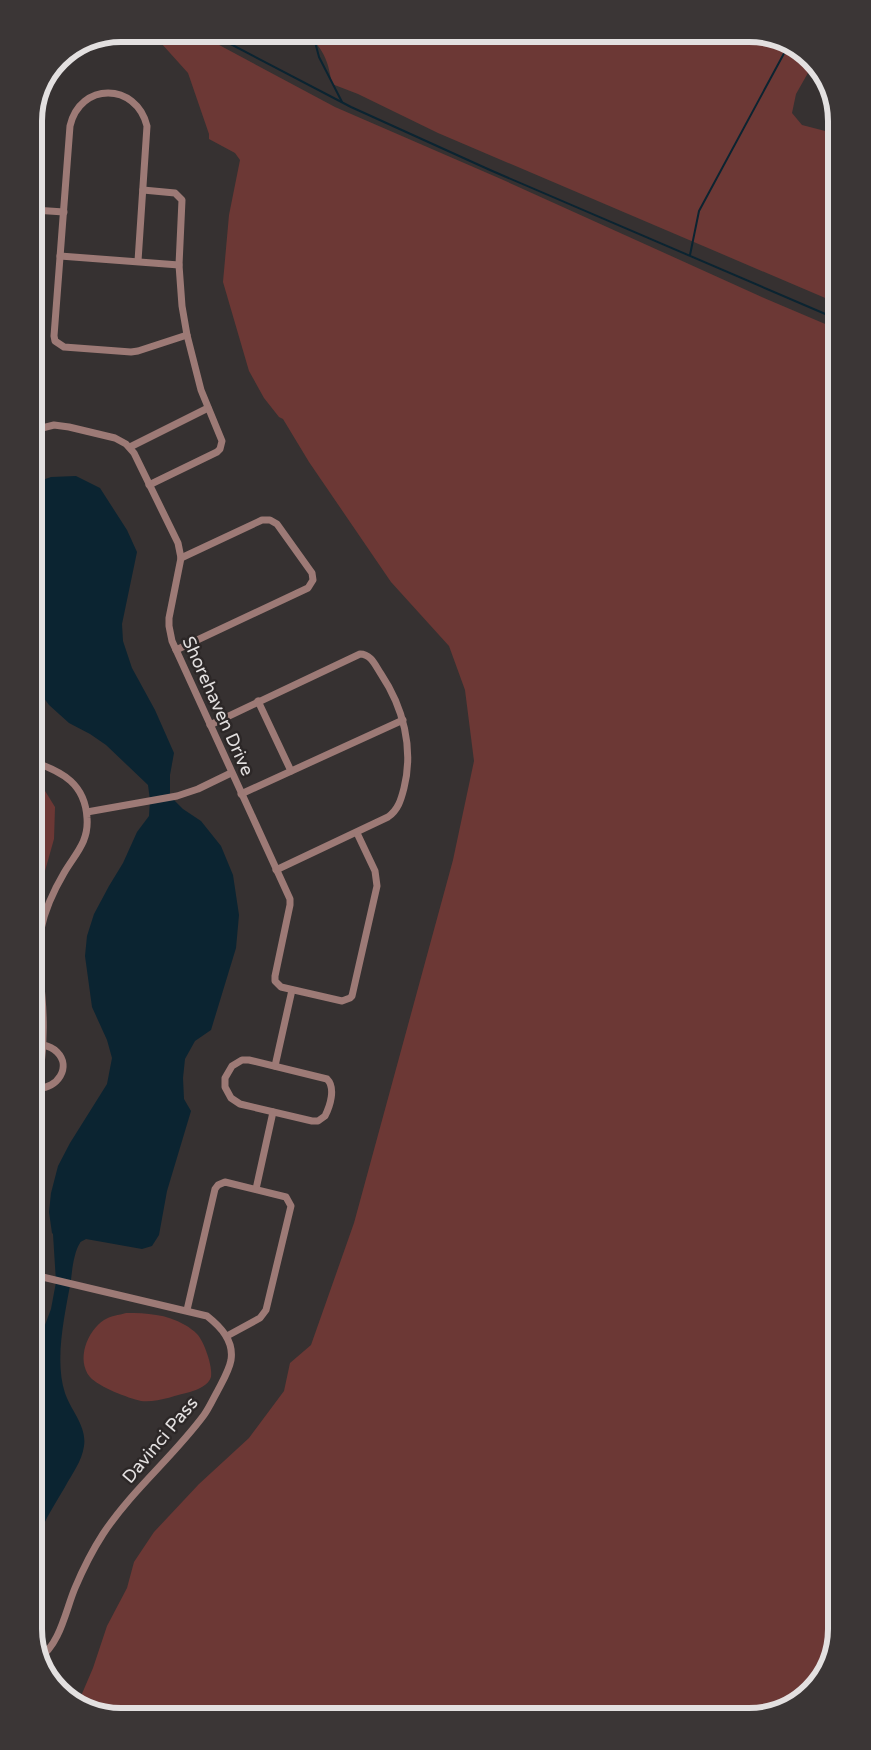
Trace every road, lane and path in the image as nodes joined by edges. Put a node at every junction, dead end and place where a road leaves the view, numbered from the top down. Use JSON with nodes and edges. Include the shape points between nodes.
{"nodes":[{"id":1,"x":143,"y":190,"type":"junction"},
{"id":2,"x":43,"y":211,"type":"edge"},
{"id":3,"x":64,"y":212,"type":"junction"},
{"id":4,"x":60,"y":256,"type":"junction"},
{"id":5,"x":138,"y":262,"type":"junction"},
{"id":6,"x":179,"y":264,"type":"junction"},
{"id":7,"x":187,"y":334,"type":"junction"},
{"id":8,"x":208,"y":408,"type":"junction"},
{"id":9,"x":43,"y":428,"type":"edge"},
{"id":10,"x":130,"y":447,"type":"junction"},
{"id":11,"x":149,"y":485,"type":"junction"},
{"id":12,"x":181,"y":558,"type":"junction"},
{"id":13,"x":176,"y":650,"type":"junction"},
{"id":14,"x":258,"y":701,"type":"junction"},
{"id":15,"x":403,"y":720,"type":"junction"},
{"id":16,"x":210,"y":724,"type":"junction"},
{"id":17,"x":43,"y":765,"type":"edge"},
{"id":18,"x":291,"y":772,"type":"junction"},
{"id":19,"x":232,"y":773,"type":"junction"},
{"id":20,"x":241,"y":794,"type":"junction"},
{"id":21,"x":86,"y":812,"type":"junction"},
{"id":22,"x":357,"y":833,"type":"junction"},
{"id":23,"x":276,"y":870,"type":"junction"},
{"id":24,"x":42,"y":924,"type":"edge"},
{"id":25,"x":292,"y":990,"type":"junction"},
{"id":26,"x":42,"y":1015,"type":"edge"},
{"id":27,"x":43,"y":1045,"type":"junction"},
{"id":28,"x":42,"y":1050,"type":"edge"},
{"id":29,"x":275,"y":1066,"type":"junction"},
{"id":30,"x":42,"y":1088,"type":"edge"},
{"id":31,"x":273,"y":1112,"type":"junction"},
{"id":32,"x":256,"y":1189,"type":"junction"},
{"id":33,"x":42,"y":1277,"type":"edge"},
{"id":34,"x":187,"y":1310,"type":"junction"},
{"id":35,"x":227,"y":1336,"type":"junction"},
{"id":36,"x":46,"y":1653,"type":"edge"}],
"edges":[{"from":1,"to":3,"type":"street","via":[[147,132],[143,114],[126,97],[108,93],[96,95],[81,104],[72,120]]},
{"from":1,"to":5,"type":"street"},
{"from":1,"to":6,"type":"street","via":[[175,193],[182,200]]},
{"from":2,"to":3,"type":"street"},
{"from":3,"to":4,"type":"street"},
{"from":4,"to":5,"type":"street"},
{"from":4,"to":7,"type":"street","via":[[54,336],[60,346],[130,352]]},
{"from":5,"to":6,"type":"street"},
{"from":6,"to":7,"type":"street"},
{"from":7,"to":8,"type":"street"},
{"from":8,"to":10,"type":"street"},
{"from":8,"to":11,"type":"street","via":[[222,441],[220,449]]},
{"from":9,"to":10,"type":"street","via":[[70,426],[115,438]]},
{"from":10,"to":11,"type":"street","name":"Shorehaven Drive"},
{"from":11,"to":12,"type":"street","name":"Shorehaven Drive","via":[[178,543]]},
{"from":12,"to":13,"type":"street","name":"Shorehaven Drive","via":[[169,618]]},
{"from":12,"to":13,"type":"street","via":[[262,520],[270,520],[277,524],[312,573],[313,580],[308,588]]},
{"from":13,"to":16,"type":"street","name":"Shorehaven Drive"},
{"from":14,"to":15,"type":"street","via":[[364,654],[384,679]]},
{"from":14,"to":16,"type":"street"},
{"from":14,"to":18,"type":"street"},
{"from":15,"to":18,"type":"street"},
{"from":15,"to":22,"type":"street","via":[[408,755],[400,802],[388,818]]},
{"from":16,"to":19,"type":"street","name":"Shorehaven Drive"},
{"from":17,"to":21,"type":"street","via":[[67,778],[79,792]]},
{"from":18,"to":20,"type":"street"},
{"from":19,"to":20,"type":"street","name":"Shorehaven Drive"},
{"from":19,"to":21,"type":"street","via":[[177,796]]},
{"from":20,"to":23,"type":"street","name":"Shorehaven Drive"},
{"from":21,"to":24,"type":"street","via":[[86,838],[52,895]]},
{"from":22,"to":23,"type":"street"},
{"from":22,"to":25,"type":"street","via":[[375,871],[377,886],[354,992],[342,1001]]},
{"from":23,"to":25,"type":"street","name":"Shorehaven Drive","via":[[290,905],[275,979],[281,987]]},
{"from":25,"to":29,"type":"street"},
{"from":26,"to":27,"type":"street"},
{"from":27,"to":28,"type":"street"},
{"from":27,"to":30,"type":"street","via":[[57,1052],[62,1060],[62,1070],[54,1084]]},
{"from":29,"to":31,"type":"street","via":[[242,1060],[229,1069],[224,1082],[226,1091],[235,1101]]},
{"from":29,"to":31,"type":"street","via":[[325,1078],[332,1089],[327,1113],[318,1121]]},
{"from":31,"to":32,"type":"street"},
{"from":32,"to":34,"type":"street","via":[[225,1182],[216,1187]]},
{"from":32,"to":35,"type":"street","via":[[282,1195],[291,1206],[266,1310],[260,1318]]},
{"from":33,"to":34,"type":"street"},
{"from":34,"to":35,"type":"street","via":[[206,1316]]},
{"from":35,"to":36,"type":"street","name":"Davinci Pass","via":[[231,1360],[206,1414],[126,1503],[105,1532],[89,1556],[55,1640]]}]}
